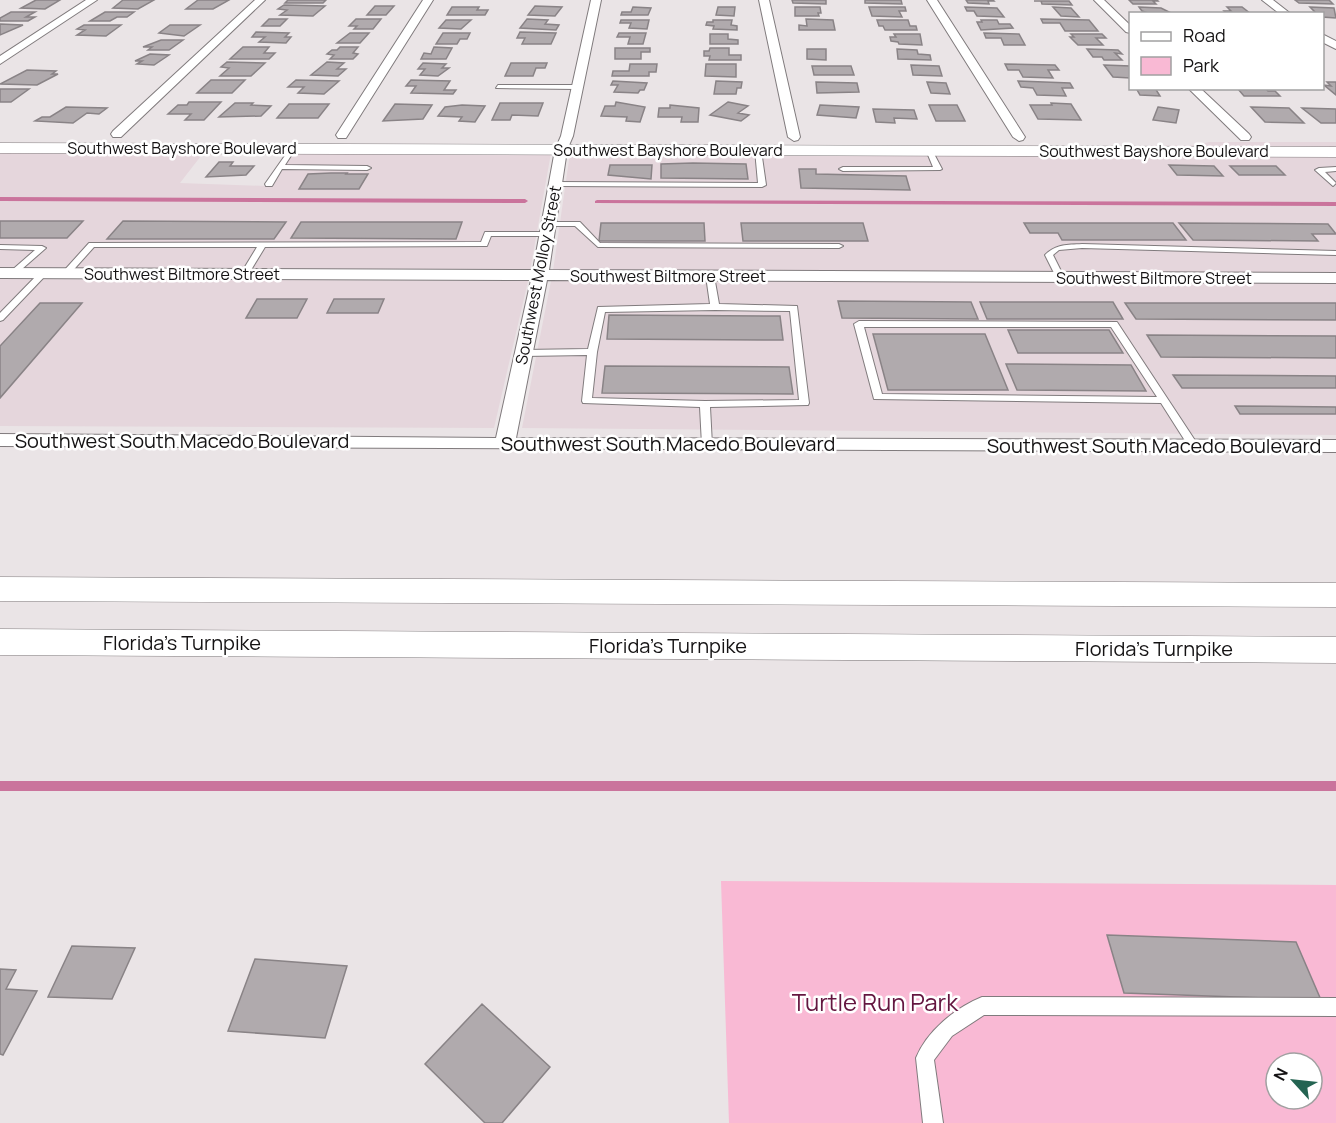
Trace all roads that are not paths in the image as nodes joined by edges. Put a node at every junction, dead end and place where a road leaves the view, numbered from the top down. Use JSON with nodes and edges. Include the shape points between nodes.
{"nodes":[{"id":1,"x":92,"y":0,"type":"edge"},
{"id":2,"x":260,"y":0,"type":"edge"},
{"id":3,"x":428,"y":0,"type":"edge"},
{"id":4,"x":596,"y":0,"type":"edge"},
{"id":5,"x":764,"y":0,"type":"edge"},
{"id":6,"x":932,"y":0,"type":"edge"},
{"id":7,"x":1099,"y":0,"type":"edge"},
{"id":8,"x":1267,"y":0,"type":"edge"},
{"id":9,"x":1284,"y":12,"type":"edge"},
{"id":10,"x":1129,"y":28,"type":"edge"},
{"id":11,"x":0,"y":61,"type":"edge"},
{"id":12,"x":498,"y":87,"type":"dead end"},
{"id":13,"x":577,"y":87,"type":"junction"},
{"id":14,"x":1195,"y":90,"type":"edge"},
{"id":15,"x":0,"y":134,"type":"edge"},
{"id":16,"x":342,"y":135,"type":"junction"},
{"id":17,"x":794,"y":137,"type":"junction"},
{"id":18,"x":1019,"y":137,"type":"junction"},
{"id":19,"x":1205,"y":137,"type":"junction"},
{"id":20,"x":1245,"y":137,"type":"junction"},
{"id":21,"x":1336,"y":138,"type":"edge"},
{"id":22,"x":119,"y":141,"type":"junction"},
{"id":23,"x":299,"y":141,"type":"junction"},
{"id":24,"x":0,"y":143,"type":"edge"},
{"id":25,"x":564,"y":143,"type":"junction"},
{"id":26,"x":0,"y":148,"type":"edge"},
{"id":27,"x":758,"y":150,"type":"junction"},
{"id":28,"x":842,"y":150,"type":"junction"},
{"id":29,"x":929,"y":150,"type":"junction"},
{"id":30,"x":1046,"y":151,"type":"junction"},
{"id":31,"x":1336,"y":152,"type":"edge"},
{"id":32,"x":280,"y":167,"type":"junction"},
{"id":33,"x":367,"y":168,"type":"dead end"},
{"id":34,"x":843,"y":169,"type":"dead end"},
{"id":35,"x":1336,"y":170,"type":"edge"},
{"id":36,"x":269,"y":183,"type":"dead end"},
{"id":37,"x":556,"y":184,"type":"junction"},
{"id":38,"x":1333,"y":184,"type":"dead end"},
{"id":39,"x":548,"y":229,"type":"junction"},
{"id":40,"x":262,"y":245,"type":"junction"},
{"id":41,"x":839,"y":246,"type":"dead end"},
{"id":42,"x":0,"y":247,"type":"edge"},
{"id":43,"x":1336,"y":253,"type":"edge"},
{"id":44,"x":7,"y":273,"type":"edge"},
{"id":45,"x":43,"y":274,"type":"junction"},
{"id":46,"x":65,"y":274,"type":"junction"},
{"id":47,"x":244,"y":274,"type":"junction"},
{"id":48,"x":540,"y":276,"type":"junction"},
{"id":49,"x":710,"y":276,"type":"junction"},
{"id":50,"x":1060,"y":277,"type":"junction"},
{"id":51,"x":1336,"y":278,"type":"edge"},
{"id":52,"x":715,"y":307,"type":"junction"},
{"id":53,"x":0,"y":318,"type":"edge"},
{"id":54,"x":592,"y":352,"type":"junction"},
{"id":55,"x":524,"y":353,"type":"junction"},
{"id":56,"x":1162,"y":400,"type":"junction"},
{"id":57,"x":705,"y":404,"type":"junction"},
{"id":58,"x":0,"y":440,"type":"edge"},
{"id":59,"x":505,"y":444,"type":"junction"},
{"id":60,"x":706,"y":445,"type":"junction"},
{"id":61,"x":1193,"y":446,"type":"junction"},
{"id":62,"x":1336,"y":446,"type":"edge"},
{"id":63,"x":0,"y":589,"type":"edge"},
{"id":64,"x":1336,"y":595,"type":"edge"},
{"id":65,"x":0,"y":642,"type":"edge"},
{"id":66,"x":1336,"y":650,"type":"edge"},
{"id":67,"x":1336,"y":1007,"type":"edge"},
{"id":68,"x":933,"y":1123,"type":"edge"}],
"edges":[{"from":1,"to":11,"type":"street"},
{"from":2,"to":22,"type":"street"},
{"from":3,"to":16,"type":"street"},
{"from":4,"to":13,"type":"street","name":"Southwest Molloy Street"},
{"from":5,"to":17,"type":"street"},
{"from":6,"to":18,"type":"street"},
{"from":7,"to":10,"type":"street"},
{"from":8,"to":9,"type":"street"},
{"from":12,"to":13,"type":"lane"},
{"from":13,"to":25,"type":"street","name":"Southwest Molloy Street"},
{"from":14,"to":20,"type":"street"},
{"from":15,"to":22,"type":"main road","name":"Southwest Bayshore Boulevard"},
{"from":16,"to":23,"type":"main road","name":"Southwest Bayshore Boulevard"},
{"from":16,"to":25,"type":"main road","name":"Southwest Bayshore Boulevard"},
{"from":17,"to":18,"type":"main road","name":"Southwest Bayshore Boulevard"},
{"from":17,"to":25,"type":"main road","name":"Southwest Bayshore Boulevard"},
{"from":18,"to":19,"type":"main road","name":"Southwest Bayshore Boulevard"},
{"from":18,"to":28,"type":"main road","via":[[985,147],[856,146]]},
{"from":19,"to":20,"type":"main road","name":"Southwest Bayshore Boulevard"},
{"from":19,"to":30,"type":"main road","via":[[1194,142],[1053,142],[1044,145]]},
{"from":20,"to":21,"type":"main road","name":"Southwest Bayshore Boulevard"},
{"from":22,"to":23,"type":"main road","name":"Southwest Bayshore Boulevard"},
{"from":22,"to":24,"type":"main road"},
{"from":22,"to":26,"type":"main road","name":"Southwest Bayshore Boulevard"},
{"from":23,"to":25,"type":"main road","name":"Southwest Bayshore Boulevard"},
{"from":23,"to":32,"type":"lane"},
{"from":25,"to":27,"type":"main road","name":"Southwest Bayshore Boulevard"},
{"from":25,"to":37,"type":"street","name":"Southwest Molloy Street"},
{"from":27,"to":28,"type":"main road","name":"Southwest Bayshore Boulevard"},
{"from":27,"to":37,"type":"lane","via":[[762,185]]},
{"from":28,"to":29,"type":"main road","name":"Southwest Bayshore Boulevard"},
{"from":29,"to":30,"type":"main road","name":"Southwest Bayshore Boulevard"},
{"from":29,"to":34,"type":"lane","via":[[938,169]]},
{"from":30,"to":31,"type":"main road","name":"Southwest Bayshore Boulevard"},
{"from":32,"to":33,"type":"lane"},
{"from":32,"to":36,"type":"lane"},
{"from":35,"to":38,"type":"lane","via":[[1319,170]]},
{"from":37,"to":39,"type":"street","name":"Southwest Molloy Street"},
{"from":39,"to":40,"type":"lane","via":[[488,234],[484,244]]},
{"from":39,"to":41,"type":"lane","via":[[577,224],[598,245]]},
{"from":39,"to":48,"type":"street","name":"Southwest Molloy Street"},
{"from":40,"to":46,"type":"lane","via":[[92,245]]},
{"from":40,"to":47,"type":"lane"},
{"from":42,"to":44,"type":"lane","via":[[42,248]]},
{"from":43,"to":50,"type":"lane","via":[[1082,246],[1057,249],[1049,255]]},
{"from":44,"to":45,"type":"street","name":"Southwest Biltmore Street"},
{"from":45,"to":46,"type":"street","name":"Southwest Biltmore Street"},
{"from":45,"to":53,"type":"lane"},
{"from":46,"to":47,"type":"street","name":"Southwest Biltmore Street"},
{"from":47,"to":48,"type":"street","name":"Southwest Biltmore Street"},
{"from":48,"to":49,"type":"street","name":"Southwest Biltmore Street"},
{"from":48,"to":55,"type":"street","name":"Southwest Molloy Street"},
{"from":49,"to":50,"type":"street","name":"Southwest Biltmore Street"},
{"from":49,"to":52,"type":"lane"},
{"from":50,"to":51,"type":"street","name":"Southwest Biltmore Street"},
{"from":52,"to":54,"type":"lane","via":[[601,309]]},
{"from":52,"to":57,"type":"lane","via":[[794,308],[804,404]]},
{"from":54,"to":55,"type":"lane"},
{"from":54,"to":57,"type":"lane","via":[[587,401]]},
{"from":55,"to":59,"type":"street","name":"Southwest Molloy Street"},
{"from":56,"to":56,"type":"lane","via":[[1114,324],[859,324],[878,397]]},
{"from":56,"to":61,"type":"lane"},
{"from":57,"to":60,"type":"lane"},
{"from":58,"to":59,"type":"street","name":"Southwest South Macedo Boulevard"},
{"from":59,"to":60,"type":"street","name":"Southwest South Macedo Boulevard"},
{"from":60,"to":61,"type":"street","name":"Southwest South Macedo Boulevard"},
{"from":61,"to":62,"type":"street","name":"Southwest South Macedo Boulevard"},
{"from":63,"to":64,"type":"highway"},
{"from":65,"to":66,"type":"highway","name":"Florida's Turnpike"},
{"from":67,"to":68,"type":"lane","via":[[982,1006],[946,1030],[926,1058]]}]}
